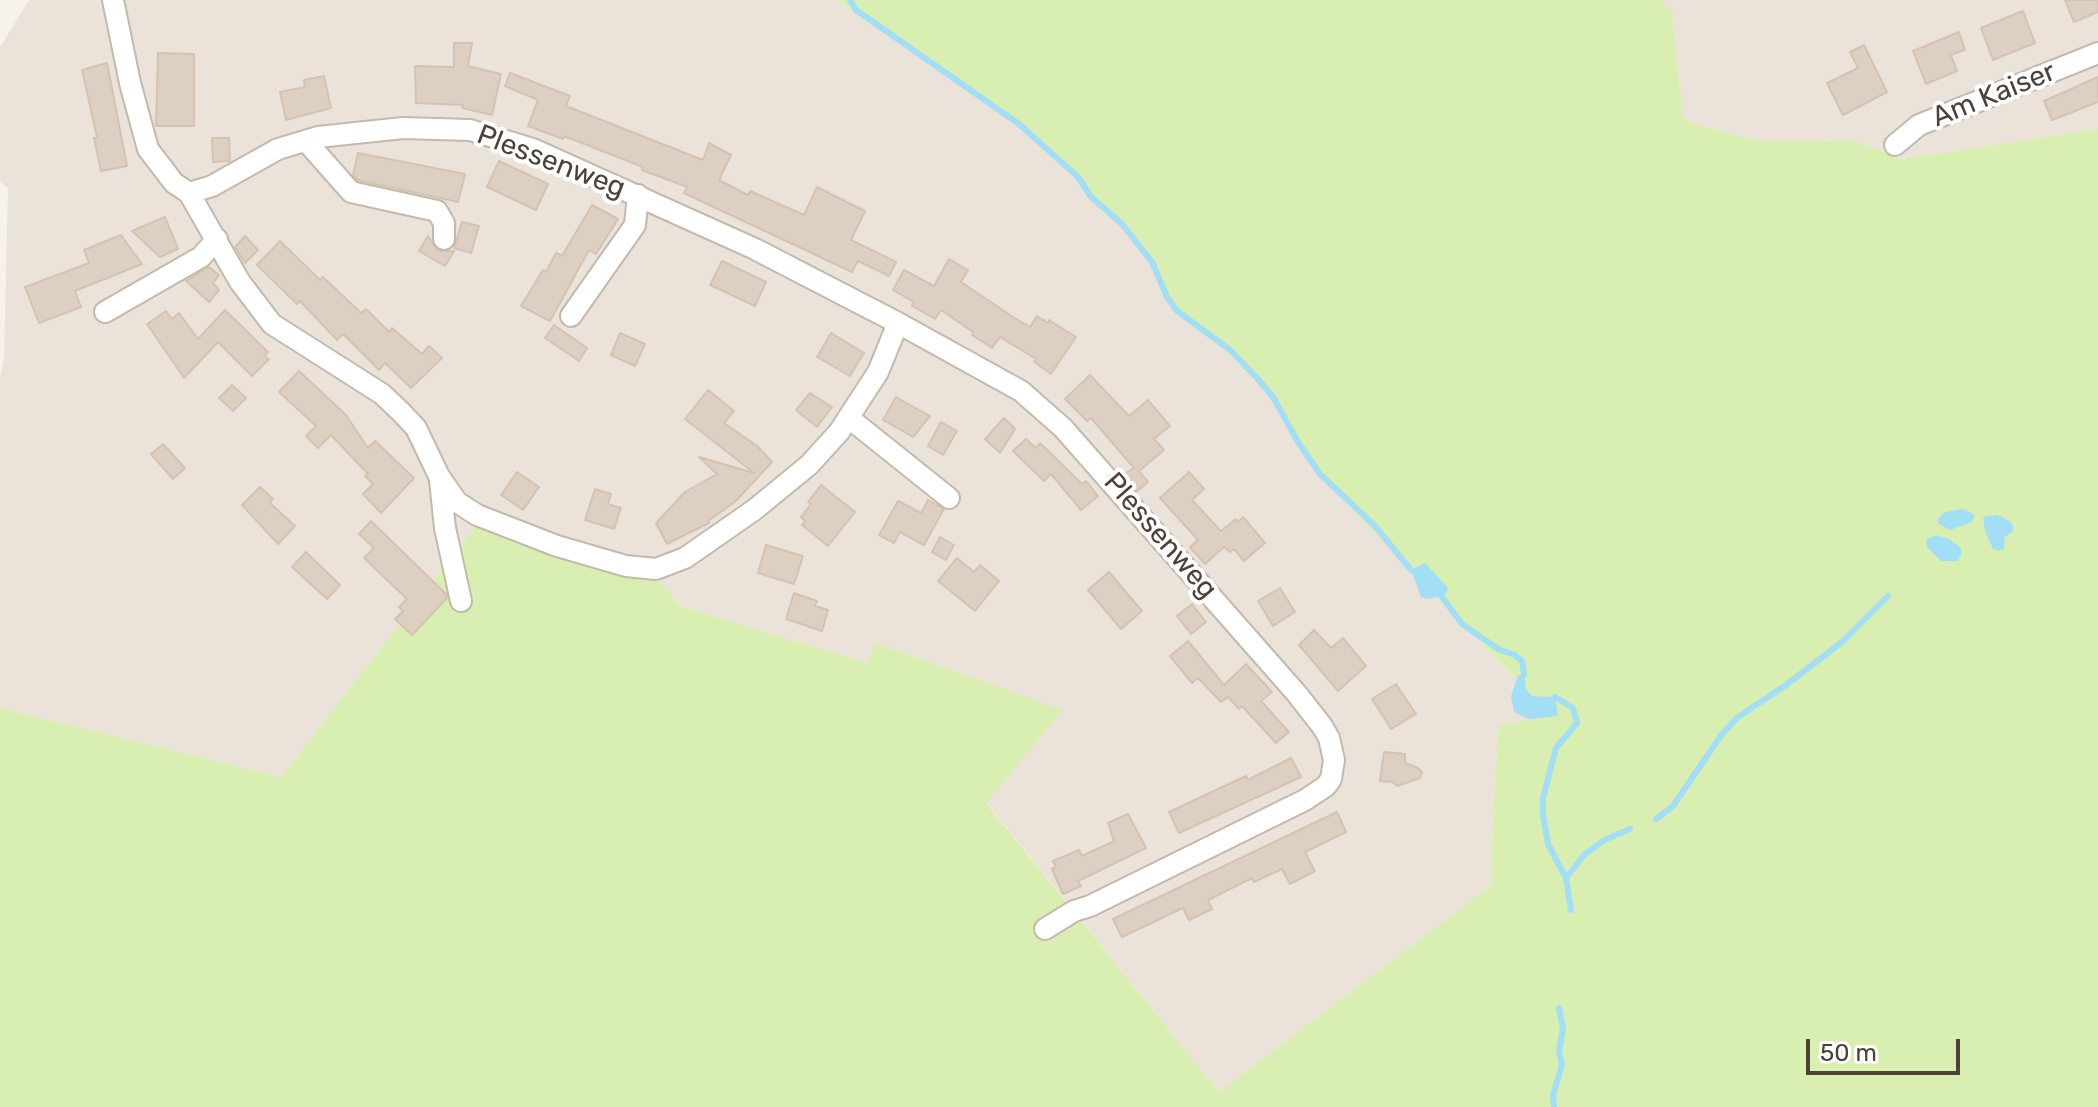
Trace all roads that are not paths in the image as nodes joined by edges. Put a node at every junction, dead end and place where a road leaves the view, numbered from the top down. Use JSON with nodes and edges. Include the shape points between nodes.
{"nodes":[{"id":1,"x":113,"y":0,"type":"edge"},
{"id":2,"x":2098,"y":53,"type":"edge"},
{"id":3,"x":306,"y":141,"type":"junction"},
{"id":4,"x":1895,"y":145,"type":"dead end"},
{"id":5,"x":189,"y":193,"type":"junction"},
{"id":6,"x":638,"y":195,"type":"junction"},
{"id":7,"x":217,"y":239,"type":"junction"},
{"id":8,"x":444,"y":239,"type":"dead end"},
{"id":9,"x":105,"y":312,"type":"dead end"},
{"id":10,"x":571,"y":316,"type":"dead end"},
{"id":11,"x":898,"y":323,"type":"junction"},
{"id":12,"x":849,"y":418,"type":"junction"},
{"id":13,"x":439,"y":476,"type":"junction"},
{"id":14,"x":949,"y":498,"type":"dead end"},
{"id":15,"x":461,"y":601,"type":"dead end"},
{"id":16,"x":1045,"y":929,"type":"dead end"}],
"edges":[{"from":1,"to":5,"type":"street","via":[[148,149],[174,183]]},
{"from":2,"to":4,"type":"street","name":"Am Kaiser","via":[[1919,125]]},
{"from":3,"to":5,"type":"street","name":"Plessenweg","via":[[278,149]]},
{"from":3,"to":6,"type":"street","name":"Plessenweg","via":[[367,130],[470,130],[533,149]]},
{"from":3,"to":8,"type":"street","via":[[351,192],[437,211]]},
{"from":5,"to":7,"type":"street"},
{"from":6,"to":10,"type":"street","name":"Plessenweg","via":[[635,225]]},
{"from":6,"to":11,"type":"street","name":"Plessenweg"},
{"from":7,"to":9,"type":"street","via":[[201,257]]},
{"from":7,"to":13,"type":"street","via":[[240,282],[272,324],[382,394],[416,428]]},
{"from":11,"to":12,"type":"street","via":[[878,372]]},
{"from":11,"to":16,"type":"street","name":"Plessenweg","via":[[1021,391],[1063,428],[1297,694],[1322,726],[1332,750],[1331,779],[1305,800]]},
{"from":12,"to":13,"type":"street","via":[[809,465],[754,510],[685,558],[656,569],[557,546],[477,515],[457,502]]},
{"from":12,"to":14,"type":"street"},
{"from":13,"to":15,"type":"street"}]}
